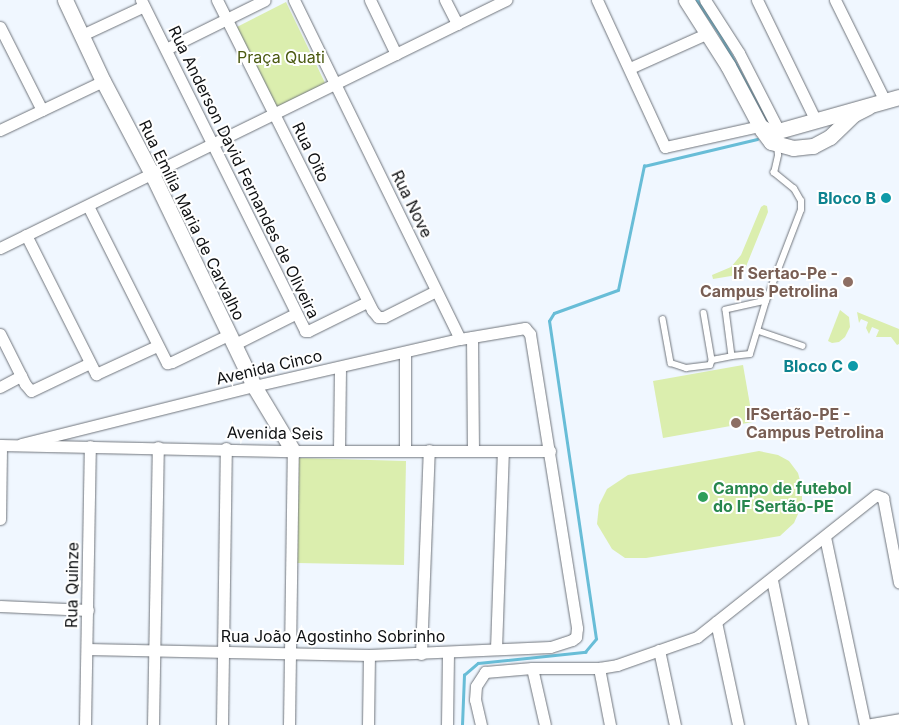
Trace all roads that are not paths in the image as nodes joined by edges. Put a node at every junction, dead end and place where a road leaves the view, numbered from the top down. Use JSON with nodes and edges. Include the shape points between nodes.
{"nodes":[{"id":1,"x":65,"y":0,"type":"edge"},
{"id":2,"x":217,"y":0,"type":"edge"},
{"id":3,"x":265,"y":0,"type":"edge"},
{"id":4,"x":294,"y":0,"type":"edge"},
{"id":5,"x":370,"y":0,"type":"edge"},
{"id":6,"x":445,"y":0,"type":"edge"},
{"id":7,"x":506,"y":0,"type":"edge"},
{"id":8,"x":597,"y":0,"type":"edge"},
{"id":9,"x":686,"y":0,"type":"edge"},
{"id":10,"x":704,"y":0,"type":"edge"},
{"id":11,"x":757,"y":0,"type":"edge"},
{"id":12,"x":835,"y":0,"type":"edge"},
{"id":13,"x":142,"y":3,"type":"edge"},
{"id":14,"x":227,"y":19,"type":"junction"},
{"id":15,"x":457,"y":24,"type":"junction"},
{"id":16,"x":0,"y":27,"type":"edge"},
{"id":17,"x":708,"y":34,"type":"junction"},
{"id":18,"x":82,"y":35,"type":"junction"},
{"id":19,"x":166,"y":49,"type":"junction"},
{"id":20,"x":396,"y":54,"type":"junction"},
{"id":21,"x":630,"y":68,"type":"junction"},
{"id":22,"x":102,"y":81,"type":"junction"},
{"id":23,"x":334,"y":84,"type":"junction"},
{"id":24,"x":892,"y":99,"type":"edge"},
{"id":25,"x":868,"y":107,"type":"junction"},
{"id":26,"x":42,"y":110,"type":"junction"},
{"id":27,"x":274,"y":114,"type":"junction"},
{"id":28,"x":816,"y":121,"type":"junction"},
{"id":29,"x":760,"y":126,"type":"junction"},
{"id":30,"x":796,"y":127,"type":"junction"},
{"id":31,"x":0,"y":130,"type":"edge"},
{"id":32,"x":778,"y":138,"type":"junction"},
{"id":33,"x":213,"y":143,"type":"junction"},
{"id":34,"x":792,"y":148,"type":"junction"},
{"id":35,"x":152,"y":174,"type":"junction"},
{"id":36,"x":88,"y":206,"type":"junction"},
{"id":37,"x":26,"y":235,"type":"junction"},
{"id":38,"x":0,"y":248,"type":"edge"},
{"id":39,"x":436,"y":291,"type":"junction"},
{"id":40,"x":766,"y":301,"type":"junction"},
{"id":41,"x":367,"y":302,"type":"junction"},
{"id":42,"x":704,"y":313,"type":"dead end"},
{"id":43,"x":295,"y":314,"type":"junction"},
{"id":44,"x":663,"y":319,"type":"dead end"},
{"id":45,"x":759,"y":331,"type":"junction"},
{"id":46,"x":0,"y":334,"type":"edge"},
{"id":47,"x":472,"y":337,"type":"junction"},
{"id":48,"x":460,"y":339,"type":"junction"},
{"id":49,"x":231,"y":340,"type":"junction"},
{"id":50,"x":158,"y":346,"type":"junction"},
{"id":51,"x":803,"y":346,"type":"dead end"},
{"id":52,"x":405,"y":352,"type":"junction"},
{"id":53,"x":732,"y":356,"type":"junction"},
{"id":54,"x":712,"y":360,"type":"junction"},
{"id":55,"x":90,"y":363,"type":"junction"},
{"id":56,"x":340,"y":368,"type":"junction"},
{"id":57,"x":21,"y":376,"type":"junction"},
{"id":58,"x":254,"y":386,"type":"junction"},
{"id":59,"x":0,"y":387,"type":"edge"},
{"id":60,"x":21,"y":444,"type":"junction"},
{"id":61,"x":0,"y":445,"type":"edge"},
{"id":62,"x":90,"y":446,"type":"junction"},
{"id":63,"x":158,"y":447,"type":"junction"},
{"id":64,"x":226,"y":448,"type":"junction"},
{"id":65,"x":339,"y":450,"type":"junction"},
{"id":66,"x":429,"y":450,"type":"junction"},
{"id":67,"x":473,"y":450,"type":"junction"},
{"id":68,"x":550,"y":450,"type":"junction"},
{"id":69,"x":405,"y":451,"type":"junction"},
{"id":70,"x":503,"y":451,"type":"junction"},
{"id":71,"x":293,"y":452,"type":"junction"},
{"id":72,"x":0,"y":518,"type":"edge"},
{"id":73,"x":825,"y":537,"type":"junction"},
{"id":74,"x":772,"y":580,"type":"junction"},
{"id":75,"x":899,"y":583,"type":"edge"},
{"id":76,"x":0,"y":606,"type":"edge"},
{"id":77,"x":88,"y":610,"type":"junction"},
{"id":78,"x":716,"y":622,"type":"junction"},
{"id":79,"x":496,"y":649,"type":"junction"},
{"id":80,"x":87,"y":650,"type":"junction"},
{"id":81,"x":659,"y":650,"type":"junction"},
{"id":82,"x":155,"y":652,"type":"junction"},
{"id":83,"x":224,"y":652,"type":"junction"},
{"id":84,"x":292,"y":653,"type":"junction"},
{"id":85,"x":448,"y":653,"type":"junction"},
{"id":86,"x":422,"y":654,"type":"junction"},
{"id":87,"x":369,"y":655,"type":"junction"},
{"id":88,"x":532,"y":668,"type":"junction"},
{"id":89,"x":599,"y":668,"type":"junction"},
{"id":90,"x":475,"y":700,"type":"junction"},
{"id":91,"x":899,"y":719,"type":"edge"},
{"id":92,"x":86,"y":725,"type":"edge"},
{"id":93,"x":154,"y":725,"type":"edge"},
{"id":94,"x":222,"y":725,"type":"edge"},
{"id":95,"x":289,"y":725,"type":"edge"},
{"id":96,"x":368,"y":725,"type":"edge"},
{"id":97,"x":447,"y":725,"type":"edge"},
{"id":98,"x":474,"y":725,"type":"edge"},
{"id":99,"x":481,"y":725,"type":"edge"},
{"id":100,"x":545,"y":725,"type":"edge"},
{"id":101,"x":610,"y":725,"type":"edge"},
{"id":102,"x":674,"y":725,"type":"edge"},
{"id":103,"x":738,"y":725,"type":"edge"},
{"id":104,"x":802,"y":725,"type":"edge"},
{"id":105,"x":866,"y":725,"type":"edge"}],
"edges":[{"from":1,"to":18,"type":"street","name":"Rua Emília Maria de Carvalho"},
{"from":2,"to":14,"type":"street","name":"Rua Oito"},
{"from":3,"to":14,"type":"street"},
{"from":4,"to":23,"type":"street","name":"Rua Nove"},
{"from":5,"to":20,"type":"street"},
{"from":6,"to":15,"type":"street"},
{"from":7,"to":15,"type":"street"},
{"from":8,"to":21,"type":"street"},
{"from":9,"to":17,"type":"street"},
{"from":10,"to":32,"type":"street","via":[[739,53]]},
{"from":11,"to":28,"type":"street"},
{"from":12,"to":24,"type":"street"},
{"from":13,"to":18,"type":"street"},
{"from":13,"to":19,"type":"street","name":"Rua Anderson David Fernandes de Oliveira"},
{"from":14,"to":19,"type":"street"},
{"from":14,"to":27,"type":"street","name":"Rua Oito"},
{"from":15,"to":20,"type":"street"},
{"from":16,"to":26,"type":"street"},
{"from":17,"to":21,"type":"street"},
{"from":17,"to":29,"type":"street"},
{"from":18,"to":22,"type":"street","name":"Rua Emília Maria de Carvalho"},
{"from":19,"to":33,"type":"street","name":"Rua Anderson David Fernandes de Oliveira"},
{"from":20,"to":23,"type":"street"},
{"from":21,"to":29,"type":"street","via":[[665,147]]},
{"from":22,"to":26,"type":"street"},
{"from":22,"to":35,"type":"street","name":"Rua Emília Maria de Carvalho"},
{"from":23,"to":27,"type":"street"},
{"from":23,"to":39,"type":"street","name":"Rua Nove"},
{"from":24,"to":25,"type":"street"},
{"from":25,"to":28,"type":"street"},
{"from":25,"to":34,"type":"street","via":[[854,114],[830,138],[806,148]]},
{"from":26,"to":31,"type":"street"},
{"from":27,"to":33,"type":"street"},
{"from":27,"to":41,"type":"street","name":"Rua Oito"},
{"from":28,"to":30,"type":"street"},
{"from":29,"to":32,"type":"street","via":[[766,136]]},
{"from":30,"to":32,"type":"street"},
{"from":30,"to":34,"type":"street","via":[[803,133],[804,141],[800,147]]},
{"from":32,"to":34,"type":"street"},
{"from":32,"to":40,"type":"lane","via":[[774,173],[794,189],[801,201],[801,210]]},
{"from":33,"to":35,"type":"street"},
{"from":33,"to":43,"type":"street","name":"Rua Anderson David Fernandes de Oliveira"},
{"from":35,"to":36,"type":"street"},
{"from":35,"to":49,"type":"street","name":"Rua Emília Maria de Carvalho"},
{"from":36,"to":37,"type":"street"},
{"from":36,"to":50,"type":"street"},
{"from":37,"to":38,"type":"street"},
{"from":37,"to":55,"type":"street"},
{"from":39,"to":41,"type":"street","name":"Rua Oito","via":[[384,317],[378,317]]},
{"from":39,"to":48,"type":"street","name":"Rua Nove"},
{"from":40,"to":45,"type":"lane"},
{"from":40,"to":53,"type":"lane","via":[[726,310]]},
{"from":41,"to":43,"type":"street","name":"Rua Anderson David Fernandes de Oliveira","via":[[305,332]]},
{"from":42,"to":54,"type":"lane"},
{"from":43,"to":49,"type":"street"},
{"from":44,"to":54,"type":"lane","via":[[671,364],[686,368],[710,365]]},
{"from":45,"to":51,"type":"lane"},
{"from":45,"to":53,"type":"lane","via":[[750,354]]},
{"from":46,"to":57,"type":"street"},
{"from":47,"to":48,"type":"street","name":"Avenida Cinco"},
{"from":47,"to":67,"type":"street"},
{"from":47,"to":68,"type":"street","name":"Avenida Cinco","via":[[524,328],[530,334]]},
{"from":48,"to":52,"type":"street","name":"Avenida Cinco"},
{"from":49,"to":50,"type":"street","via":[[172,362],[167,362]]},
{"from":49,"to":58,"type":"street","name":"Rua Emília Maria de Carvalho"},
{"from":50,"to":55,"type":"street","via":[[96,374]]},
{"from":52,"to":56,"type":"street","name":"Avenida Cinco"},
{"from":52,"to":69,"type":"street"},
{"from":53,"to":54,"type":"lane"},
{"from":55,"to":57,"type":"street","via":[[35,390],[30,390]]},
{"from":56,"to":58,"type":"street","name":"Avenida Cinco"},
{"from":56,"to":65,"type":"street"},
{"from":57,"to":59,"type":"street"},
{"from":58,"to":60,"type":"street","name":"Avenida Cinco"},
{"from":58,"to":71,"type":"street","name":"Rua Emília Maria de Carvalho"},
{"from":60,"to":61,"type":"street","name":"Avenida Seis"},
{"from":60,"to":62,"type":"street","name":"Avenida Seis"},
{"from":61,"to":72,"type":"street"},
{"from":62,"to":63,"type":"street","name":"Avenida Seis"},
{"from":62,"to":77,"type":"street","name":"Rua Quinze"},
{"from":63,"to":64,"type":"street","name":"Avenida Seis"},
{"from":63,"to":82,"type":"street"},
{"from":64,"to":71,"type":"street","name":"Avenida Seis"},
{"from":64,"to":83,"type":"street"},
{"from":65,"to":69,"type":"street","name":"Avenida Seis"},
{"from":65,"to":71,"type":"street","name":"Avenida Seis"},
{"from":66,"to":67,"type":"street","name":"Avenida Seis"},
{"from":66,"to":69,"type":"street","name":"Avenida Seis"},
{"from":66,"to":86,"type":"street"},
{"from":67,"to":70,"type":"street","name":"Avenida Seis"},
{"from":68,"to":70,"type":"street","name":"Avenida Seis"},
{"from":68,"to":79,"type":"street","name":"Rua João Agostinho Sobrinho","via":[[576,637],[568,643],[550,647]]},
{"from":70,"to":79,"type":"street"},
{"from":71,"to":84,"type":"street"},
{"from":73,"to":74,"type":"street"},
{"from":73,"to":75,"type":"street","via":[[880,496],[883,498]]},
{"from":73,"to":105,"type":"street"},
{"from":74,"to":78,"type":"street"},
{"from":74,"to":104,"type":"street"},
{"from":76,"to":77,"type":"street"},
{"from":77,"to":80,"type":"street","name":"Rua Quinze"},
{"from":78,"to":81,"type":"street","via":[[697,637]]},
{"from":78,"to":103,"type":"street"},
{"from":79,"to":85,"type":"street","name":"Rua João Agostinho Sobrinho"},
{"from":80,"to":82,"type":"street","name":"Rua João Agostinho Sobrinho"},
{"from":80,"to":92,"type":"street","name":"Rua Quinze"},
{"from":81,"to":89,"type":"street"},
{"from":81,"to":102,"type":"street"},
{"from":82,"to":83,"type":"street","name":"Rua João Agostinho Sobrinho"},
{"from":82,"to":93,"type":"street"},
{"from":83,"to":84,"type":"street","name":"Rua João Agostinho Sobrinho"},
{"from":83,"to":94,"type":"street"},
{"from":84,"to":87,"type":"street","name":"Rua João Agostinho Sobrinho"},
{"from":84,"to":95,"type":"street"},
{"from":85,"to":86,"type":"street","name":"Rua João Agostinho Sobrinho"},
{"from":85,"to":97,"type":"street"},
{"from":86,"to":87,"type":"street","name":"Rua João Agostinho Sobrinho"},
{"from":87,"to":96,"type":"street"},
{"from":88,"to":89,"type":"street"},
{"from":88,"to":90,"type":"street","via":[[485,672],[476,686]]},
{"from":88,"to":100,"type":"street"},
{"from":89,"to":101,"type":"street"},
{"from":90,"to":98,"type":"street"},
{"from":90,"to":99,"type":"street"},
{"from":91,"to":105,"type":"street"}]}
